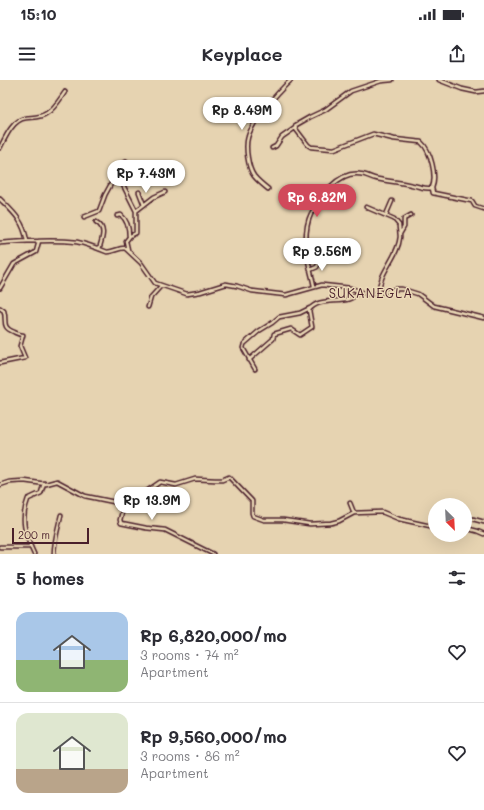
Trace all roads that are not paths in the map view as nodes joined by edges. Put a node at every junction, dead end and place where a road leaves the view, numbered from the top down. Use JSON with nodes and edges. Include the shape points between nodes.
{"nodes":[{"id":1,"x":291,"y":80,"type":"edge"},
{"id":2,"x":392,"y":80,"type":"edge"},
{"id":3,"x":439,"y":80,"type":"edge"},
{"id":4,"x":484,"y":91,"type":"edge"},
{"id":5,"x":65,"y":92,"type":"dead end"},
{"id":6,"x":295,"y":128,"type":"junction"},
{"id":7,"x":0,"y":148,"type":"edge"},
{"id":8,"x":272,"y":148,"type":"dead end"},
{"id":9,"x":126,"y":160,"type":"dead end"},
{"id":10,"x":117,"y":173,"type":"junction"},
{"id":11,"x":432,"y":188,"type":"junction"},
{"id":12,"x":268,"y":189,"type":"dead end"},
{"id":13,"x":139,"y":192,"type":"dead end"},
{"id":14,"x":165,"y":192,"type":"dead end"},
{"id":15,"x":0,"y":199,"type":"edge"},
{"id":16,"x":392,"y":201,"type":"dead end"},
{"id":17,"x":144,"y":205,"type":"junction"},
{"id":18,"x":366,"y":207,"type":"dead end"},
{"id":19,"x":484,"y":209,"type":"edge"},
{"id":20,"x":136,"y":211,"type":"junction"},
{"id":21,"x":411,"y":215,"type":"dead end"},
{"id":22,"x":117,"y":216,"type":"dead end"},
{"id":23,"x":386,"y":216,"type":"junction"},
{"id":24,"x":84,"y":217,"type":"dead end"},
{"id":25,"x":96,"y":222,"type":"dead end"},
{"id":26,"x":400,"y":234,"type":"junction"},
{"id":27,"x":129,"y":237,"type":"junction"},
{"id":28,"x":27,"y":241,"type":"junction"},
{"id":29,"x":39,"y":241,"type":"junction"},
{"id":30,"x":0,"y":243,"type":"edge"},
{"id":31,"x":98,"y":249,"type":"junction"},
{"id":32,"x":128,"y":250,"type":"junction"},
{"id":33,"x":320,"y":260,"type":"dead end"},
{"id":34,"x":310,"y":270,"type":"junction"},
{"id":35,"x":162,"y":285,"type":"junction"},
{"id":36,"x":314,"y":286,"type":"junction"},
{"id":37,"x":0,"y":288,"type":"edge"},
{"id":38,"x":360,"y":292,"type":"junction"},
{"id":39,"x":380,"y":294,"type":"junction"},
{"id":40,"x":148,"y":307,"type":"dead end"},
{"id":41,"x":0,"y":308,"type":"edge"},
{"id":42,"x":310,"y":308,"type":"junction"},
{"id":43,"x":484,"y":318,"type":"edge"},
{"id":44,"x":249,"y":360,"type":"junction"},
{"id":45,"x":0,"y":363,"type":"edge"},
{"id":46,"x":255,"y":369,"type":"dead end"},
{"id":47,"x":44,"y":483,"type":"junction"},
{"id":48,"x":0,"y":485,"type":"edge"},
{"id":49,"x":350,"y":503,"type":"dead end"},
{"id":50,"x":124,"y":504,"type":"junction"},
{"id":51,"x":354,"y":514,"type":"junction"},
{"id":52,"x":61,"y":516,"type":"dead end"},
{"id":53,"x":472,"y":519,"type":"edge"},
{"id":54,"x":484,"y":522,"type":"edge"},
{"id":55,"x":428,"y":526,"type":"edge"},
{"id":56,"x":472,"y":529,"type":"edge"},
{"id":57,"x":484,"y":533,"type":"edge"},
{"id":58,"x":0,"y":547,"type":"edge"},
{"id":59,"x":31,"y":547,"type":"junction"},
{"id":60,"x":34,"y":554,"type":"edge"},
{"id":61,"x":54,"y":554,"type":"edge"},
{"id":62,"x":213,"y":554,"type":"edge"}],
"edges":[{"from":1,"to":12,"type":"street","via":[[274,98],[248,136],[251,172]]},
{"from":2,"to":6,"type":"street","via":[[381,80],[351,91]]},
{"from":3,"to":4,"type":"street","via":[[476,92]]},
{"from":5,"to":7,"type":"street","via":[[46,114],[19,121],[7,133]]},
{"from":6,"to":8,"type":"street"},
{"from":6,"to":11,"type":"street","via":[[311,147],[334,149],[373,134],[421,142],[431,155],[434,180]]},
{"from":9,"to":10,"type":"street"},
{"from":10,"to":20,"type":"street"},
{"from":10,"to":24,"type":"street","via":[[103,198],[100,211]]},
{"from":11,"to":19,"type":"street","via":[[433,193],[472,201],[476,207]]},
{"from":11,"to":34,"type":"street","via":[[360,174],[344,176],[326,191],[308,222],[306,249]]},
{"from":13,"to":17,"type":"street"},
{"from":14,"to":17,"type":"street"},
{"from":15,"to":28,"type":"street","via":[[16,214]]},
{"from":16,"to":23,"type":"street"},
{"from":17,"to":20,"type":"street"},
{"from":18,"to":23,"type":"street"},
{"from":20,"to":27,"type":"street","via":[[136,233]]},
{"from":21,"to":26,"type":"street","via":[[404,219]]},
{"from":22,"to":27,"type":"street","via":[[121,215],[125,219]]},
{"from":23,"to":26,"type":"street","via":[[397,221]]},
{"from":25,"to":31,"type":"street","via":[[101,225],[103,232]]},
{"from":26,"to":39,"type":"street","via":[[395,253],[379,286]]},
{"from":27,"to":32,"type":"street","via":[[126,240]]},
{"from":28,"to":29,"type":"street"},
{"from":28,"to":30,"type":"street"},
{"from":29,"to":31,"type":"street","via":[[78,242]]},
{"from":29,"to":37,"type":"street","via":[[36,252],[14,264]]},
{"from":31,"to":32,"type":"street","via":[[110,252],[121,248]]},
{"from":32,"to":35,"type":"street","via":[[154,282]]},
{"from":33,"to":34,"type":"street","via":[[317,267]]},
{"from":34,"to":36,"type":"street"},
{"from":35,"to":36,"type":"street","via":[[187,294],[226,284],[252,291],[286,295]]},
{"from":35,"to":40,"type":"street","via":[[151,297]]},
{"from":36,"to":38,"type":"street","via":[[350,288]]},
{"from":38,"to":39,"type":"street"},
{"from":38,"to":42,"type":"street","via":[[350,299],[320,303]]},
{"from":39,"to":43,"type":"street","via":[[396,289],[408,290],[434,306]]},
{"from":41,"to":45,"type":"street","via":[[4,311],[8,330],[23,335],[20,345],[25,358]]},
{"from":42,"to":44,"type":"street","via":[[300,314],[281,316],[259,331],[243,346]]},
{"from":42,"to":44,"type":"street","via":[[312,327],[300,335],[291,329],[274,334],[273,339]]},
{"from":44,"to":46,"type":"street"},
{"from":47,"to":48,"type":"street","via":[[24,481]]},
{"from":47,"to":50,"type":"street","via":[[57,481],[86,496]]},
{"from":47,"to":59,"type":"street","via":[[41,494],[28,499],[24,511],[26,534]]},
{"from":49,"to":51,"type":"street"},
{"from":50,"to":51,"type":"street","via":[[161,482],[176,485],[195,479],[222,480],[229,477],[252,501],[254,517],[264,520],[331,523]]},
{"from":50,"to":62,"type":"street","via":[[121,522],[165,530]]},
{"from":51,"to":55,"type":"street","via":[[385,512],[394,518]]},
{"from":52,"to":61,"type":"street"},
{"from":53,"to":54,"type":"street"},
{"from":56,"to":57,"type":"street"},
{"from":58,"to":59,"type":"street"},
{"from":59,"to":60,"type":"street"}]}
